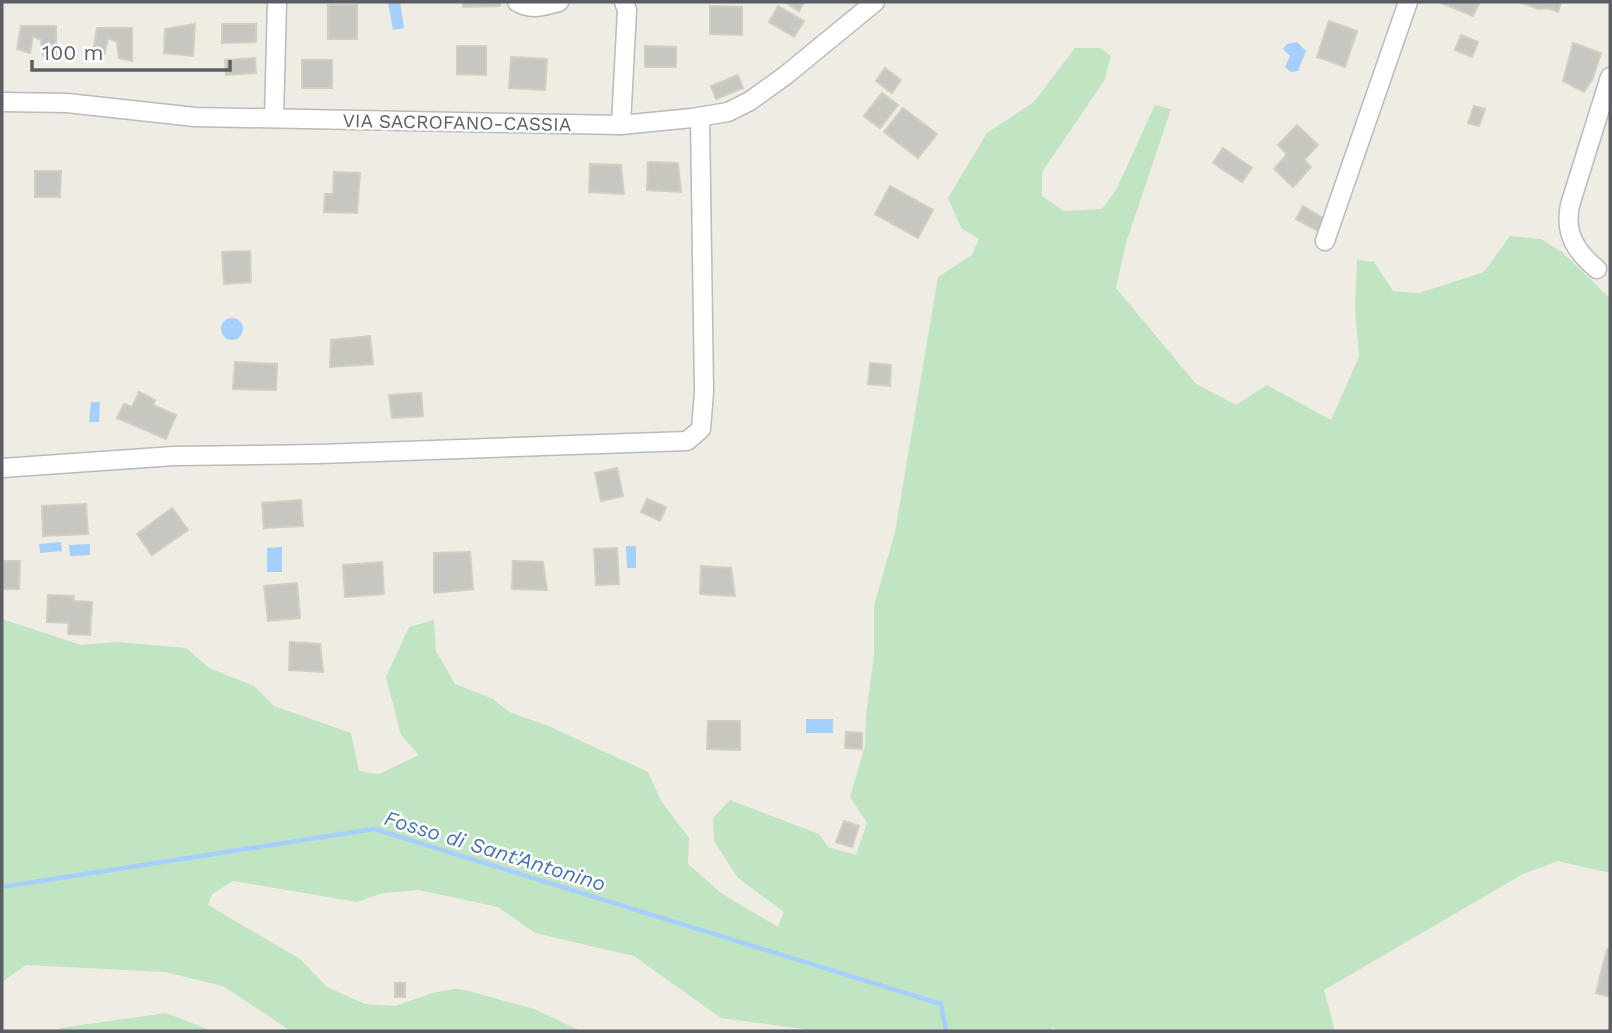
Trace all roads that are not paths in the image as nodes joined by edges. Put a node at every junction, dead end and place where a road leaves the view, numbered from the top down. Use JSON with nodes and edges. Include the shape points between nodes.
{"nodes":[{"id":1,"x":277,"y":2,"type":"edge"},
{"id":2,"x":517,"y":2,"type":"edge"},
{"id":3,"x":559,"y":2,"type":"edge"},
{"id":4,"x":624,"y":2,"type":"edge"},
{"id":5,"x":875,"y":2,"type":"edge"},
{"id":6,"x":1408,"y":2,"type":"edge"},
{"id":7,"x":1610,"y":77,"type":"edge"},
{"id":8,"x":2,"y":102,"type":"edge"},
{"id":9,"x":700,"y":117,"type":"junction"},
{"id":10,"x":274,"y":118,"type":"junction"},
{"id":11,"x":621,"y":125,"type":"junction"},
{"id":12,"x":1325,"y":241,"type":"dead end"},
{"id":13,"x":1597,"y":268,"type":"dead end"},
{"id":14,"x":2,"y":468,"type":"edge"}],
"edges":[{"from":1,"to":10,"type":"street"},
{"from":2,"to":3,"type":"street","via":[[538,8]]},
{"from":4,"to":11,"type":"street"},
{"from":5,"to":9,"type":"street","name":"VIA SACROFANO-CASSIA","via":[[758,96],[728,112]]},
{"from":6,"to":12,"type":"street"},
{"from":7,"to":13,"type":"street","via":[[1568,219],[1577,251]]},
{"from":8,"to":10,"type":"street","name":"VIA SACROFANO-CASSIA","via":[[67,103],[174,116]]},
{"from":9,"to":11,"type":"street","name":"VIA SACROFANO-CASSIA"},
{"from":9,"to":14,"type":"street","via":[[704,392],[701,429],[687,441],[174,456]]},
{"from":10,"to":11,"type":"street","name":"VIA SACROFANO-CASSIA"}]}
